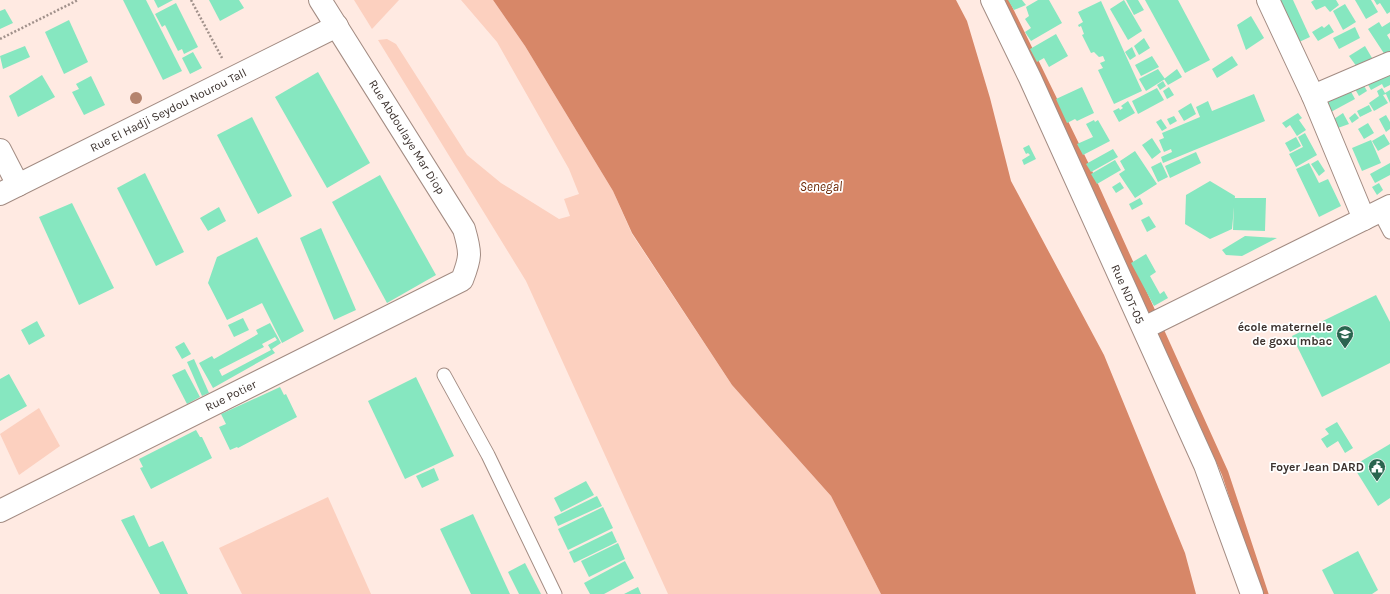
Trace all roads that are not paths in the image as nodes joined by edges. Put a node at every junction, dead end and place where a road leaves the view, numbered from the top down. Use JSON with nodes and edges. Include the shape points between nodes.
{"nodes":[{"id":1,"x":320,"y":0,"type":"edge"},
{"id":2,"x":992,"y":0,"type":"edge"},
{"id":3,"x":1268,"y":0,"type":"edge"},
{"id":4,"x":336,"y":26,"type":"junction"},
{"id":5,"x":1390,"y":63,"type":"edge"},
{"id":6,"x":1313,"y":96,"type":"junction"},
{"id":7,"x":0,"y":150,"type":"edge"},
{"id":8,"x":9,"y":190,"type":"edge"},
{"id":9,"x":1378,"y":212,"type":"edge"},
{"id":10,"x":1390,"y":232,"type":"edge"},
{"id":11,"x":462,"y":280,"type":"joint"},
{"id":12,"x":1144,"y":328,"type":"junction"},
{"id":13,"x":444,"y":375,"type":"dead end"},
{"id":14,"x":0,"y":512,"type":"edge"},
{"id":15,"x":555,"y":594,"type":"edge"},
{"id":16,"x":1252,"y":594,"type":"edge"}],
"edges":[{"from":1,"to":4,"type":"street","name":"Rue Abdoulaye Mar Diop"},
{"from":2,"to":12,"type":"street","name":"Rue NDT-05","via":[[1034,85]]},
{"from":3,"to":6,"type":"street"},
{"from":4,"to":8,"type":"street","name":"Rue El Hadji Seydou Nourou Tall"},
{"from":4,"to":11,"type":"street","name":"Rue Abdoulaye Mar Diop","via":[[464,229],[470,261]]},
{"from":5,"to":6,"type":"street"},
{"from":6,"to":9,"type":"street"},
{"from":7,"to":8,"type":"street"},
{"from":9,"to":10,"type":"lane"},
{"from":9,"to":12,"type":"street"},
{"from":11,"to":14,"type":"street","name":"Rue Potier"},
{"from":12,"to":16,"type":"street","name":"Rue NDT-05","via":[[1205,465]]},
{"from":13,"to":15,"type":"lane","via":[[488,455]]}]}
